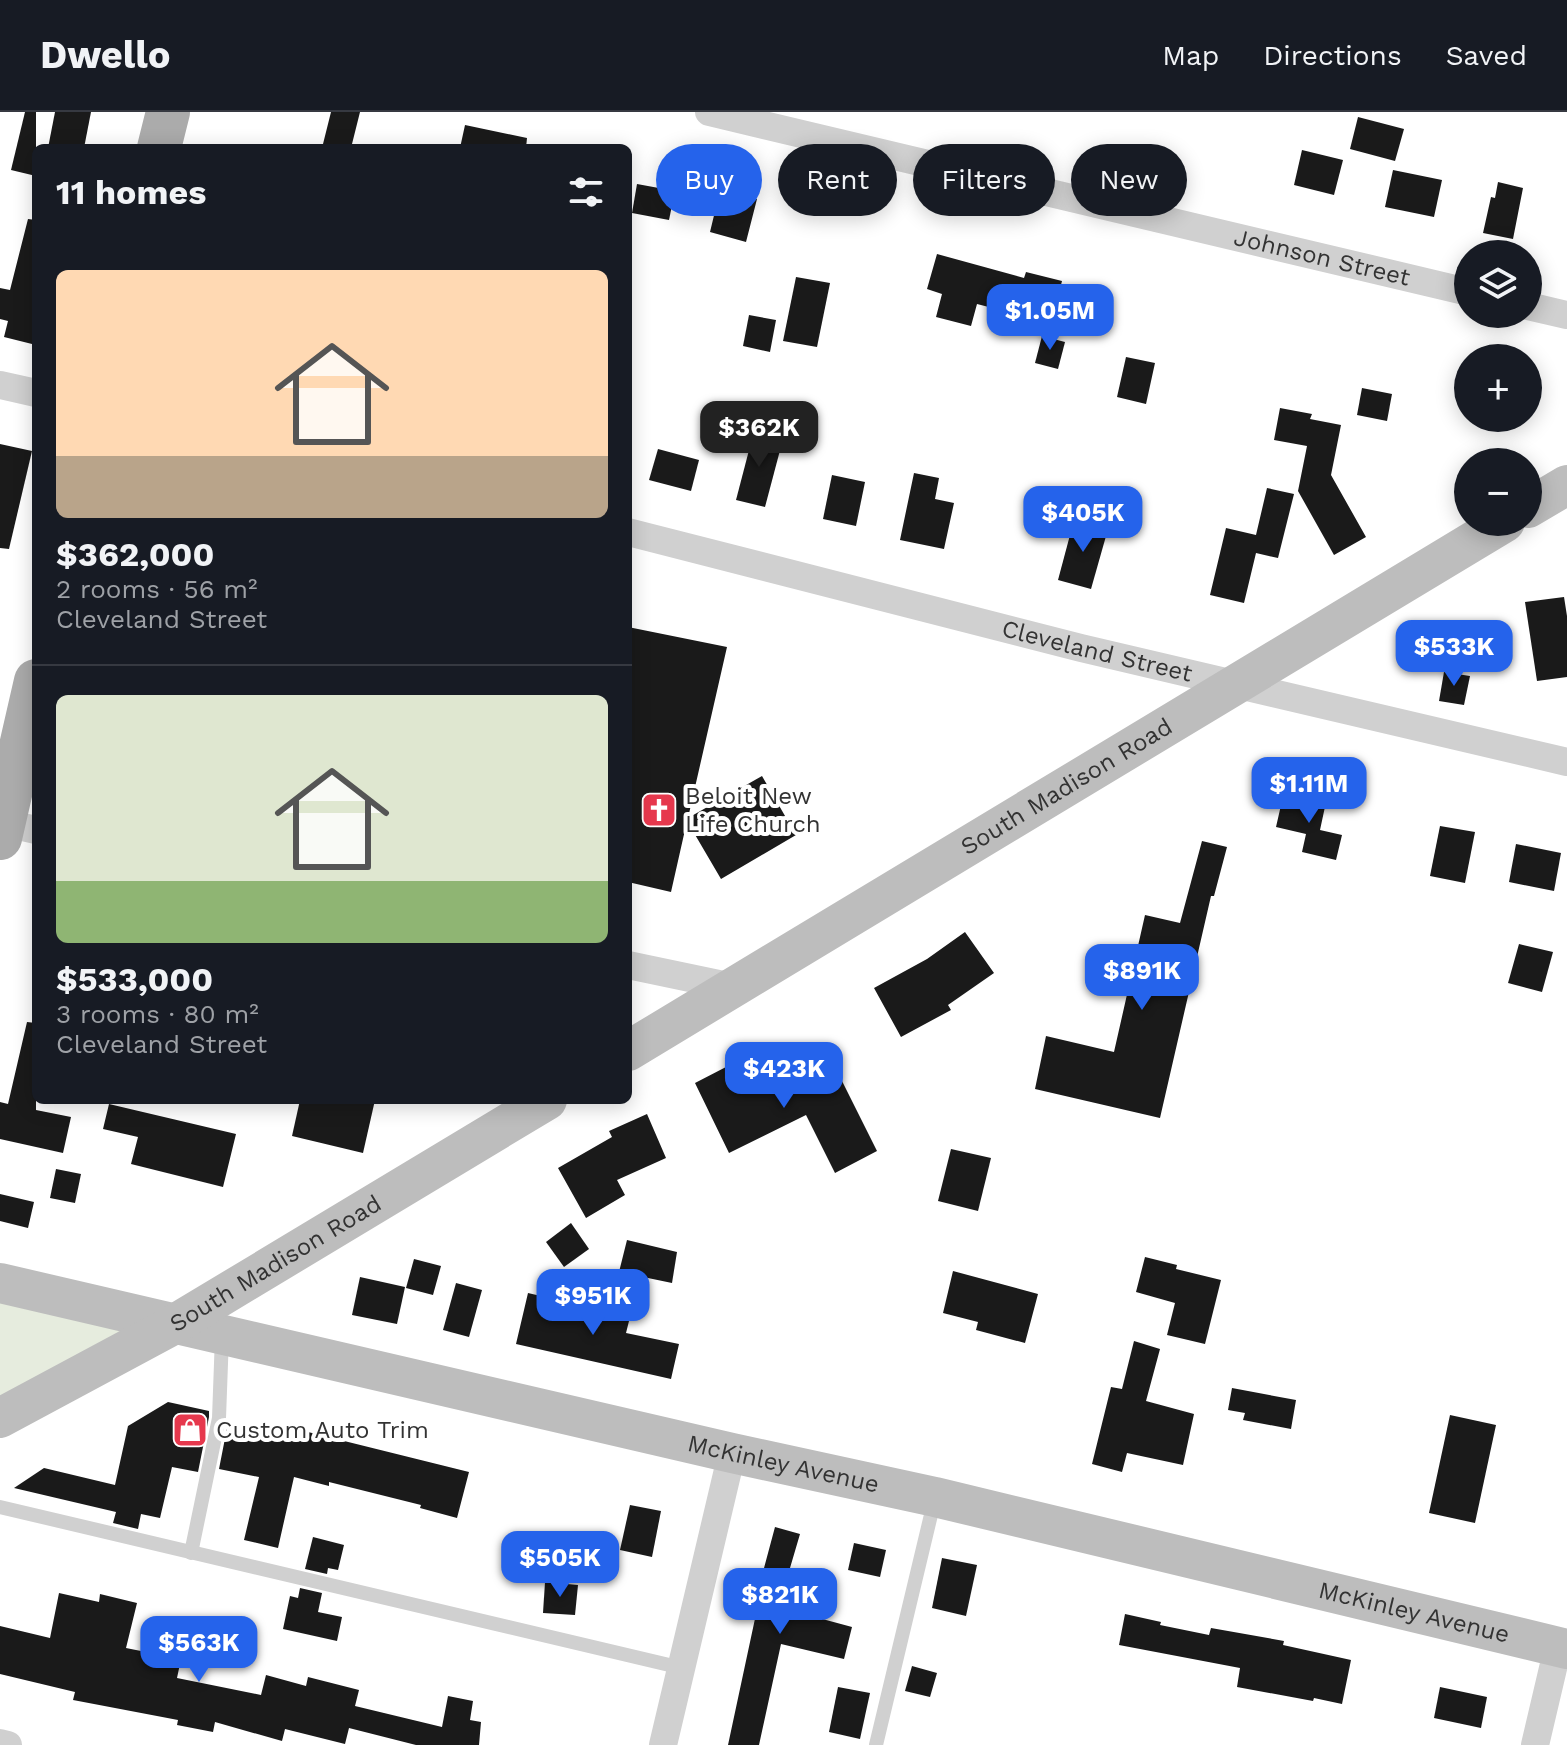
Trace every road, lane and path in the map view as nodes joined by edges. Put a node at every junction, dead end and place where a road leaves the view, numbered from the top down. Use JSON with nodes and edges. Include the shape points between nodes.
{"nodes":[{"id":1,"x":168,"y":112,"type":"edge"},
{"id":2,"x":709,"y":112,"type":"edge"},
{"id":3,"x":160,"y":144,"type":"edge"},
{"id":4,"x":1454,"y":289,"type":"edge"},
{"id":5,"x":1542,"y":309,"type":"edge"},
{"id":6,"x":1567,"y":315,"type":"edge"},
{"id":7,"x":0,"y":385,"type":"edge"},
{"id":8,"x":32,"y":392,"type":"edge"},
{"id":9,"x":1567,"y":485,"type":"edge"},
{"id":10,"x":1542,"y":500,"type":"edge"},
{"id":11,"x":632,"y":533,"type":"edge"},
{"id":12,"x":1482,"y":536,"type":"edge"},
{"id":13,"x":1236,"y":684,"type":"junction"},
{"id":14,"x":32,"y":704,"type":"edge"},
{"id":15,"x":1567,"y":762,"type":"edge"},
{"id":16,"x":10,"y":828,"type":"edge"},
{"id":17,"x":632,"y":966,"type":"edge"},
{"id":18,"x":733,"y":987,"type":"junction"},
{"id":19,"x":632,"y":1049,"type":"edge"},
{"id":20,"x":540,"y":1104,"type":"edge"},
{"id":21,"x":0,"y":1283,"type":"edge"},
{"id":22,"x":175,"y":1324,"type":"junction"},
{"id":23,"x":222,"y":1335,"type":"junction"},
{"id":24,"x":0,"y":1418,"type":"edge"},
{"id":25,"x":732,"y":1453,"type":"junction"},
{"id":26,"x":935,"y":1497,"type":"junction"},
{"id":27,"x":0,"y":1507,"type":"edge"},
{"id":28,"x":191,"y":1553,"type":"junction"},
{"id":29,"x":1562,"y":1648,"type":"edge"},
{"id":30,"x":682,"y":1668,"type":"junction"},
{"id":31,"x":0,"y":1743,"type":"edge"},
{"id":32,"x":8,"y":1745,"type":"edge"},
{"id":33,"x":663,"y":1745,"type":"edge"},
{"id":34,"x":876,"y":1745,"type":"edge"},
{"id":35,"x":1535,"y":1745,"type":"edge"}],
"edges":[{"from":1,"to":3,"type":"main road"},
{"from":2,"to":4,"type":"street","name":"Johnson Street"},
{"from":5,"to":6,"type":"street"},
{"from":7,"to":8,"type":"street"},
{"from":9,"to":10,"type":"main road"},
{"from":11,"to":13,"type":"street","name":"Cleveland Street"},
{"from":12,"to":13,"type":"main road","name":"South Madison Road"},
{"from":13,"to":15,"type":"street","name":"Cleveland Street"},
{"from":13,"to":18,"type":"main road","name":"South Madison Road"},
{"from":14,"to":16,"type":"main road"},
{"from":17,"to":18,"type":"street"},
{"from":18,"to":19,"type":"main road","name":"South Madison Road"},
{"from":20,"to":22,"type":"main road","name":"South Madison Road"},
{"from":21,"to":22,"type":"main road","name":"McKinley Avenue"},
{"from":22,"to":23,"type":"main road","name":"McKinley Avenue"},
{"from":22,"to":24,"type":"main road","name":"South Madison Road"},
{"from":23,"to":25,"type":"main road","name":"McKinley Avenue"},
{"from":23,"to":28,"type":"lane","via":[[219,1418]]},
{"from":25,"to":26,"type":"main road","name":"McKinley Avenue"},
{"from":25,"to":30,"type":"street"},
{"from":26,"to":29,"type":"main road","name":"McKinley Avenue"},
{"from":26,"to":34,"type":"lane"},
{"from":27,"to":28,"type":"lane"},
{"from":28,"to":30,"type":"lane"},
{"from":29,"to":35,"type":"street"},
{"from":30,"to":33,"type":"street"},
{"from":31,"to":32,"type":"street"}]}
